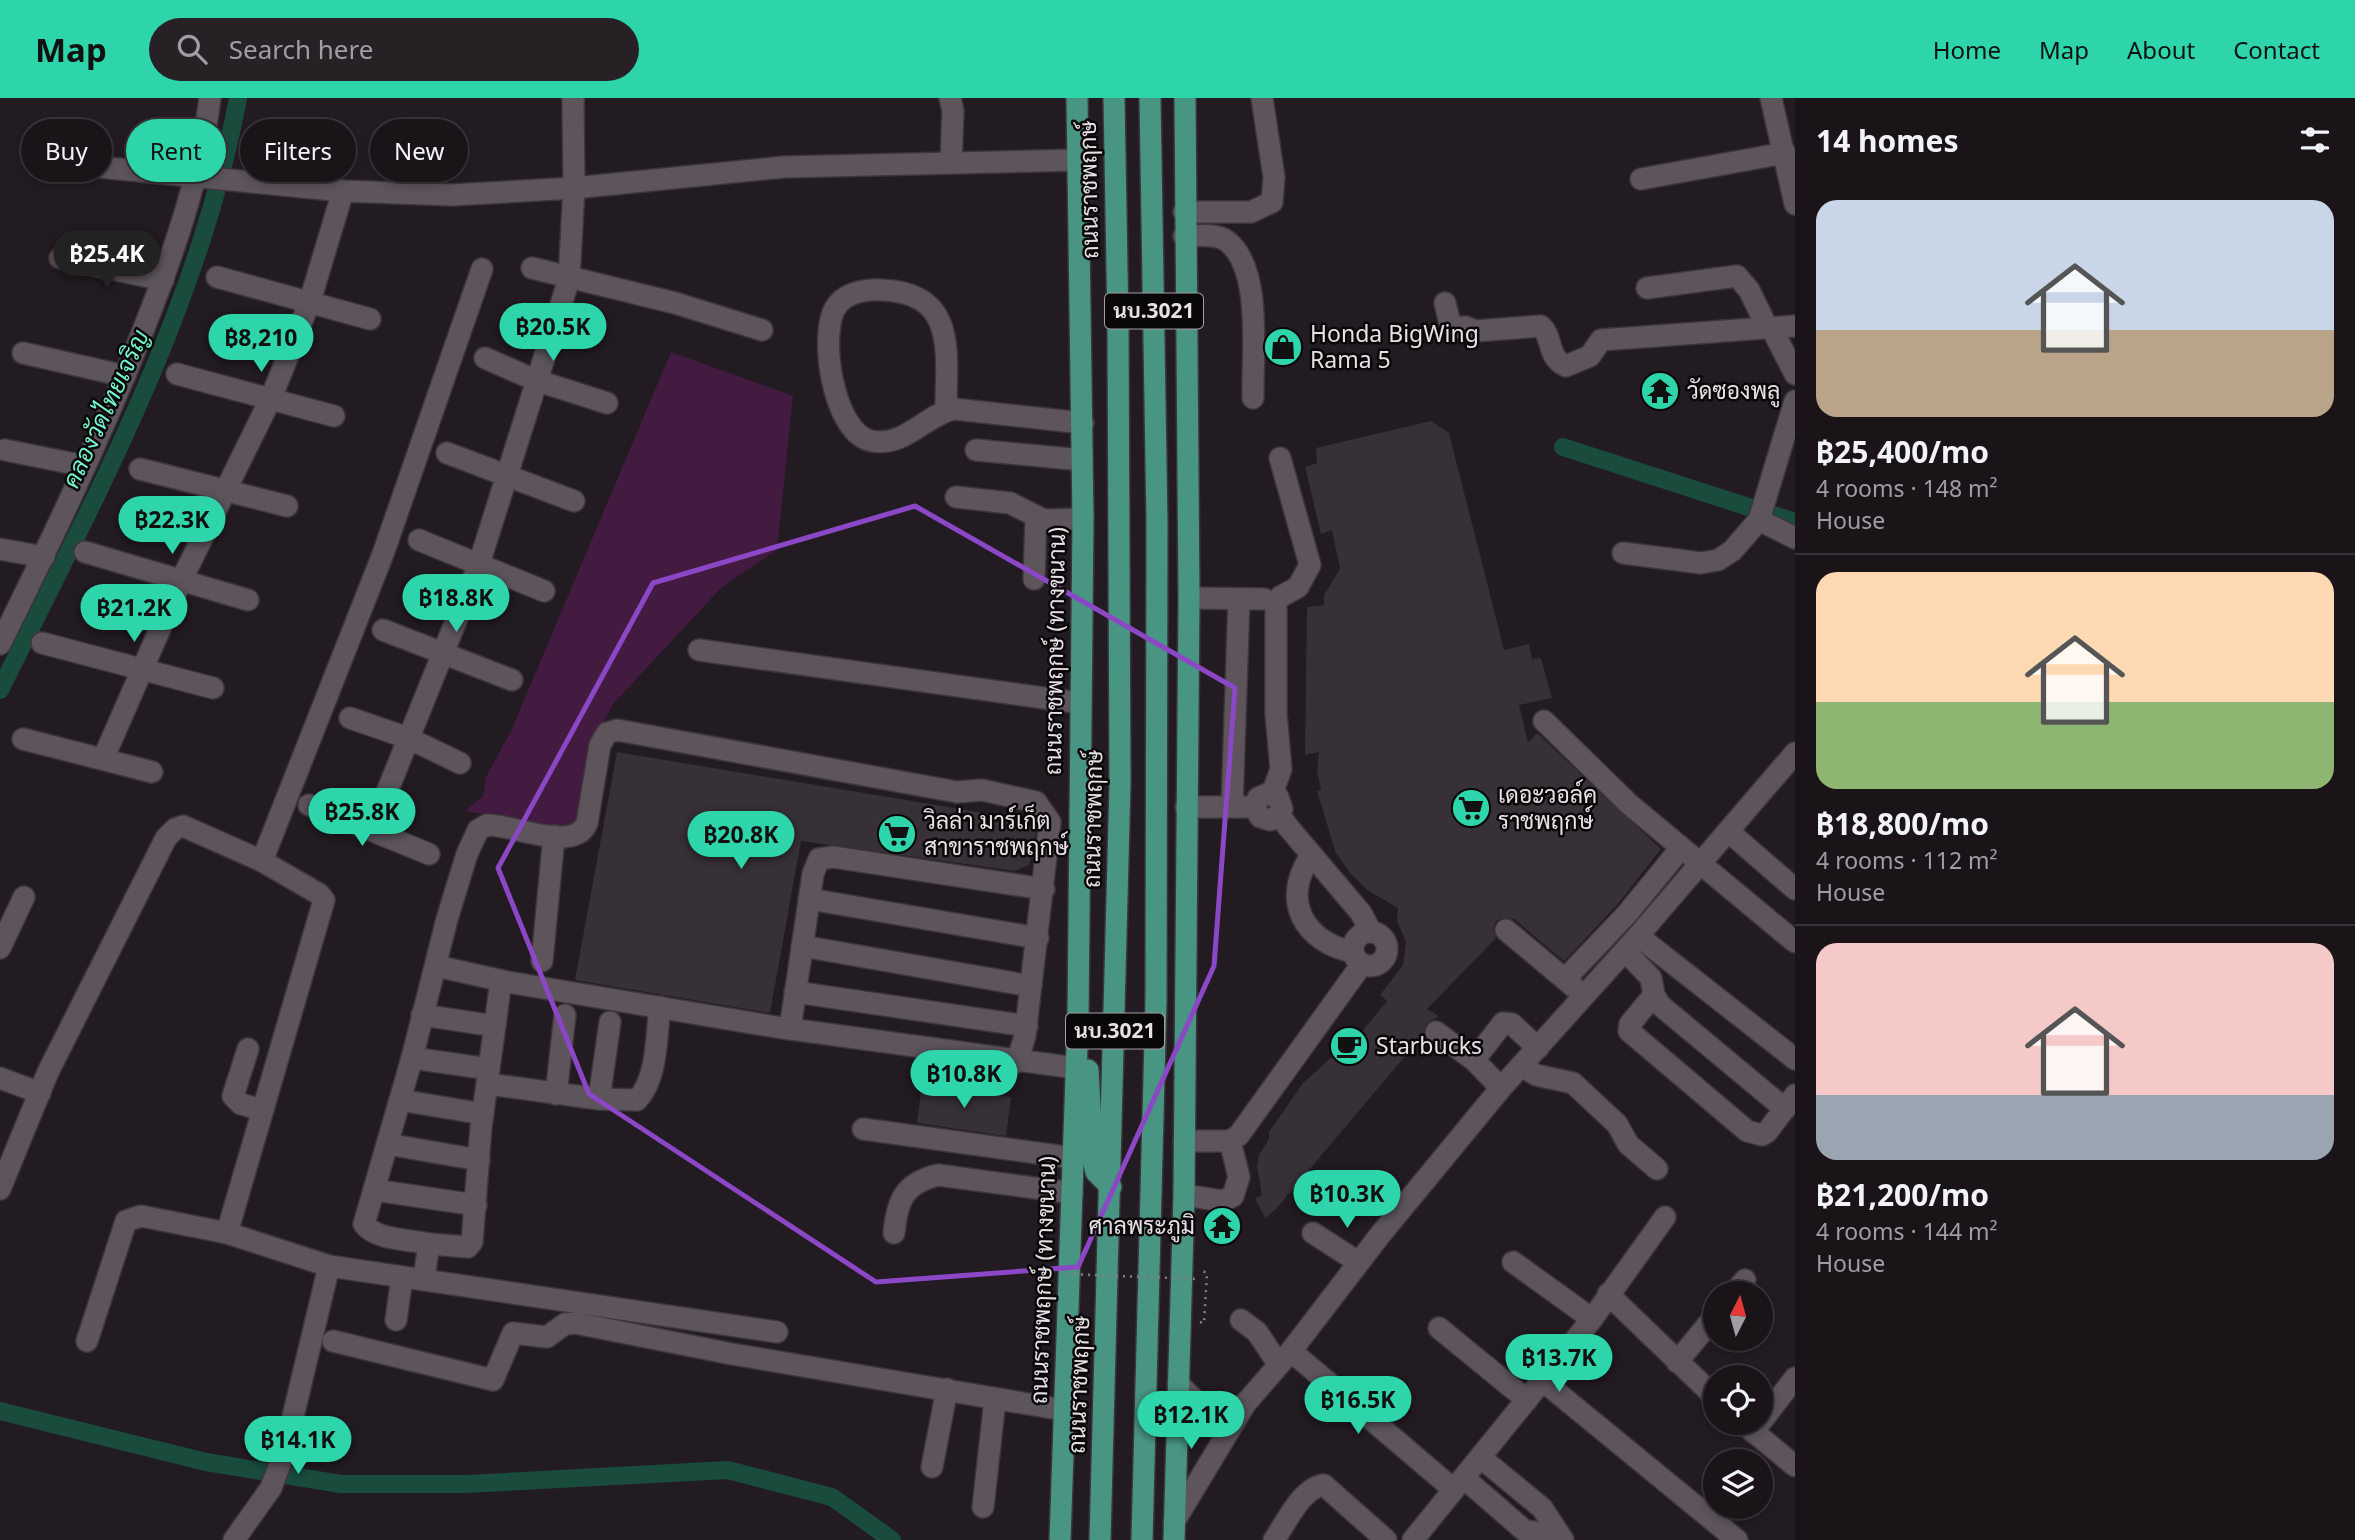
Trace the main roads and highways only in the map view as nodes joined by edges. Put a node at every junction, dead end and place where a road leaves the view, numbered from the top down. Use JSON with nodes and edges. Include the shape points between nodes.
{"nodes":[{"id":1,"x":1077,"y":98,"type":"edge"},
{"id":2,"x":1114,"y":98,"type":"edge"},
{"id":3,"x":1150,"y":98,"type":"edge"},
{"id":4,"x":1185,"y":98,"type":"edge"},
{"id":5,"x":1186,"y":871,"type":"junction"},
{"id":6,"x":1156,"y":1000,"type":"junction"},
{"id":7,"x":1078,"y":1018,"type":"junction"},
{"id":8,"x":1111,"y":1187,"type":"junction"},
{"id":9,"x":1174,"y":1531,"type":"edge"},
{"id":10,"x":1060,"y":1540,"type":"edge"},
{"id":11,"x":1100,"y":1540,"type":"edge"},
{"id":12,"x":1142,"y":1540,"type":"edge"}],
"edges":[{"from":1,"to":7,"type":"main road","name":"ถนนราชพฤกษ์ (ทางขนาน)","number":"นบ.3021","via":[[1083,423]]},
{"from":2,"to":8,"type":"main road","name":"ถนนราชพฤกษ์","number":"นบ.3021","via":[[1120,784]]},
{"from":3,"to":6,"type":"main road","number":"นบ.3021","via":[[1157,523]]},
{"from":4,"to":5,"type":"main road","number":"นบ.3021"},
{"from":5,"to":6,"type":"main road","via":[[1178,882],[1166,979]]},
{"from":5,"to":9,"type":"main road","number":"นบ.3021","via":[[1184,1195]]},
{"from":6,"to":12,"type":"main road","number":"นบ.3021"},
{"from":7,"to":8,"type":"main road","via":[[1087,1036],[1093,1160],[1096,1171]]},
{"from":7,"to":10,"type":"main road","name":"ถนนราชพฤกษ์ (ทางขนาน)","number":"นบ.3021"},
{"from":8,"to":11,"type":"main road","name":"ถนนราชพฤกษ์","number":"นบ.3021"}]}
